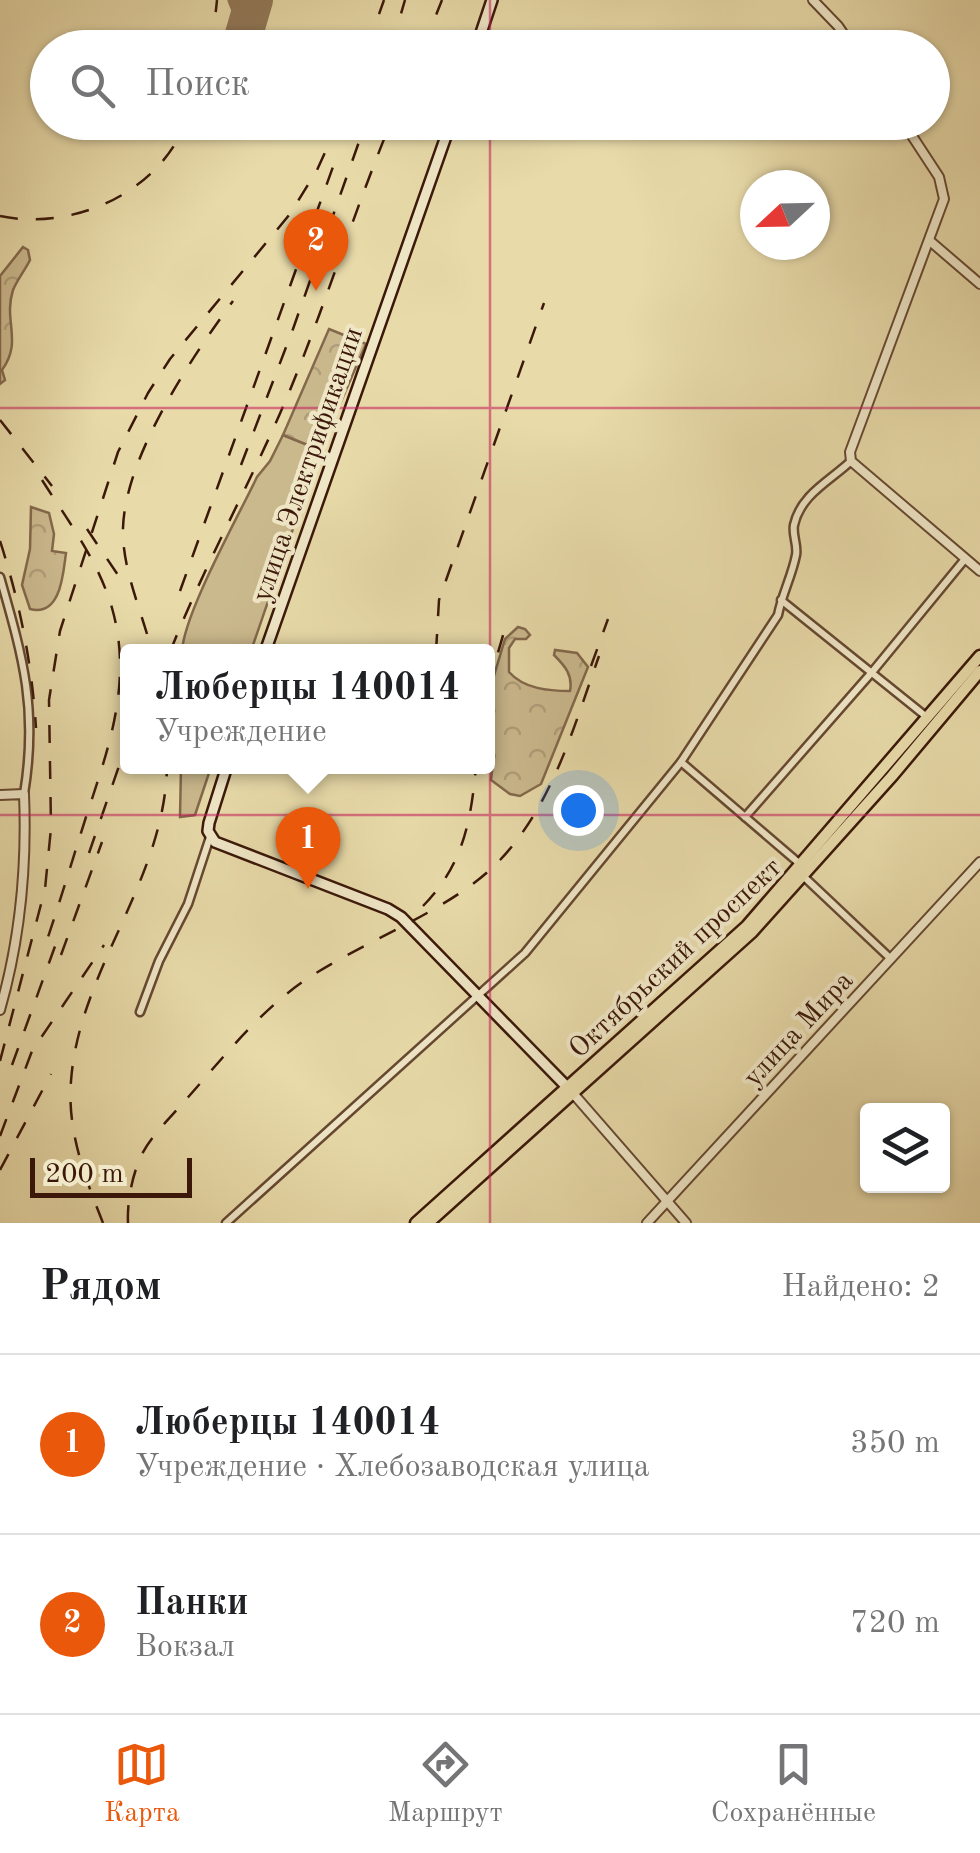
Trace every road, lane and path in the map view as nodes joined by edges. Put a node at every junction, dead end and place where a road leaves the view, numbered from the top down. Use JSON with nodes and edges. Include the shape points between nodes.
{"nodes":[{"id":1,"x":492,"y":0,"type":"edge"},
{"id":2,"x":813,"y":0,"type":"edge"},
{"id":3,"x":482,"y":30,"type":"edge"},
{"id":4,"x":841,"y":30,"type":"edge"},
{"id":5,"x":444,"y":140,"type":"edge"},
{"id":6,"x":915,"y":140,"type":"edge"},
{"id":7,"x":930,"y":240,"type":"junction"},
{"id":8,"x":924,"y":254,"type":"junction"},
{"id":9,"x":943,"y":255,"type":"junction"},
{"id":10,"x":980,"y":284,"type":"edge"},
{"id":11,"x":850,"y":461,"type":"junction"},
{"id":12,"x":965,"y":558,"type":"junction"},
{"id":13,"x":980,"y":571,"type":"edge"},
{"id":14,"x":0,"y":577,"type":"edge"},
{"id":15,"x":781,"y":600,"type":"junction"},
{"id":16,"x":268,"y":644,"type":"edge"},
{"id":17,"x":980,"y":656,"type":"edge"},
{"id":18,"x":980,"y":670,"type":"edge"},
{"id":19,"x":873,"y":671,"type":"junction"},
{"id":20,"x":929,"y":718,"type":"junction"},
{"id":21,"x":680,"y":762,"type":"junction"},
{"id":22,"x":224,"y":774,"type":"edge"},
{"id":23,"x":0,"y":794,"type":"edge"},
{"id":24,"x":24,"y":794,"type":"junction"},
{"id":25,"x":745,"y":817,"type":"junction"},
{"id":26,"x":210,"y":837,"type":"junction"},
{"id":27,"x":980,"y":862,"type":"edge"},
{"id":28,"x":803,"y":871,"type":"junction"},
{"id":29,"x":890,"y":959,"type":"junction"},
{"id":30,"x":479,"y":997,"type":"junction"},
{"id":31,"x":0,"y":1010,"type":"edge"},
{"id":32,"x":140,"y":1012,"type":"dead end"},
{"id":33,"x":571,"y":1091,"type":"junction"},
{"id":34,"x":668,"y":1200,"type":"junction"},
{"id":35,"x":226,"y":1223,"type":"edge"},
{"id":36,"x":416,"y":1223,"type":"edge"},
{"id":37,"x":428,"y":1223,"type":"edge"},
{"id":38,"x":647,"y":1223,"type":"edge"},
{"id":39,"x":686,"y":1223,"type":"edge"}],
"edges":[{"from":1,"to":3,"type":"main road"},
{"from":2,"to":4,"type":"street"},
{"from":5,"to":16,"type":"main road","name":"улица Электрификации"},
{"from":6,"to":7,"type":"street","via":[[943,184]]},
{"from":7,"to":8,"type":"street"},
{"from":7,"to":9,"type":"street"},
{"from":8,"to":9,"type":"street"},
{"from":8,"to":11,"type":"street"},
{"from":9,"to":10,"type":"street"},
{"from":11,"to":12,"type":"street"},
{"from":11,"to":15,"type":"street","via":[[800,510],[794,526],[798,550]]},
{"from":12,"to":13,"type":"street"},
{"from":12,"to":19,"type":"street"},
{"from":14,"to":24,"type":"street","via":[[18,634],[30,710]]},
{"from":15,"to":19,"type":"street"},
{"from":15,"to":21,"type":"street","via":[[778,615]]},
{"from":17,"to":20,"type":"main road","name":"Октябрьский проспект"},
{"from":18,"to":28,"type":"main road","name":"Октябрьский проспект"},
{"from":19,"to":20,"type":"street"},
{"from":19,"to":25,"type":"street"},
{"from":20,"to":28,"type":"main road","name":"Октябрьский проспект"},
{"from":21,"to":25,"type":"street"},
{"from":21,"to":30,"type":"street","via":[[525,953]]},
{"from":22,"to":26,"type":"main road"},
{"from":23,"to":24,"type":"street"},
{"from":24,"to":31,"type":"street","via":[[18,935]]},
{"from":25,"to":28,"type":"street"},
{"from":26,"to":30,"type":"main road","via":[[388,908]]},
{"from":26,"to":32,"type":"street"},
{"from":27,"to":29,"type":"street","name":"улица Мира"},
{"from":28,"to":29,"type":"street"},
{"from":28,"to":33,"type":"main road","name":"Октябрьский проспект"},
{"from":29,"to":34,"type":"street","name":"улица Мира"},
{"from":30,"to":33,"type":"main road"},
{"from":30,"to":35,"type":"street"},
{"from":33,"to":34,"type":"street"},
{"from":33,"to":36,"type":"main road","name":"Октябрьский проспект"},
{"from":33,"to":37,"type":"main road","name":"Октябрьский проспект"},
{"from":34,"to":38,"type":"street","name":"улица Мира"},
{"from":34,"to":39,"type":"street"}]}
